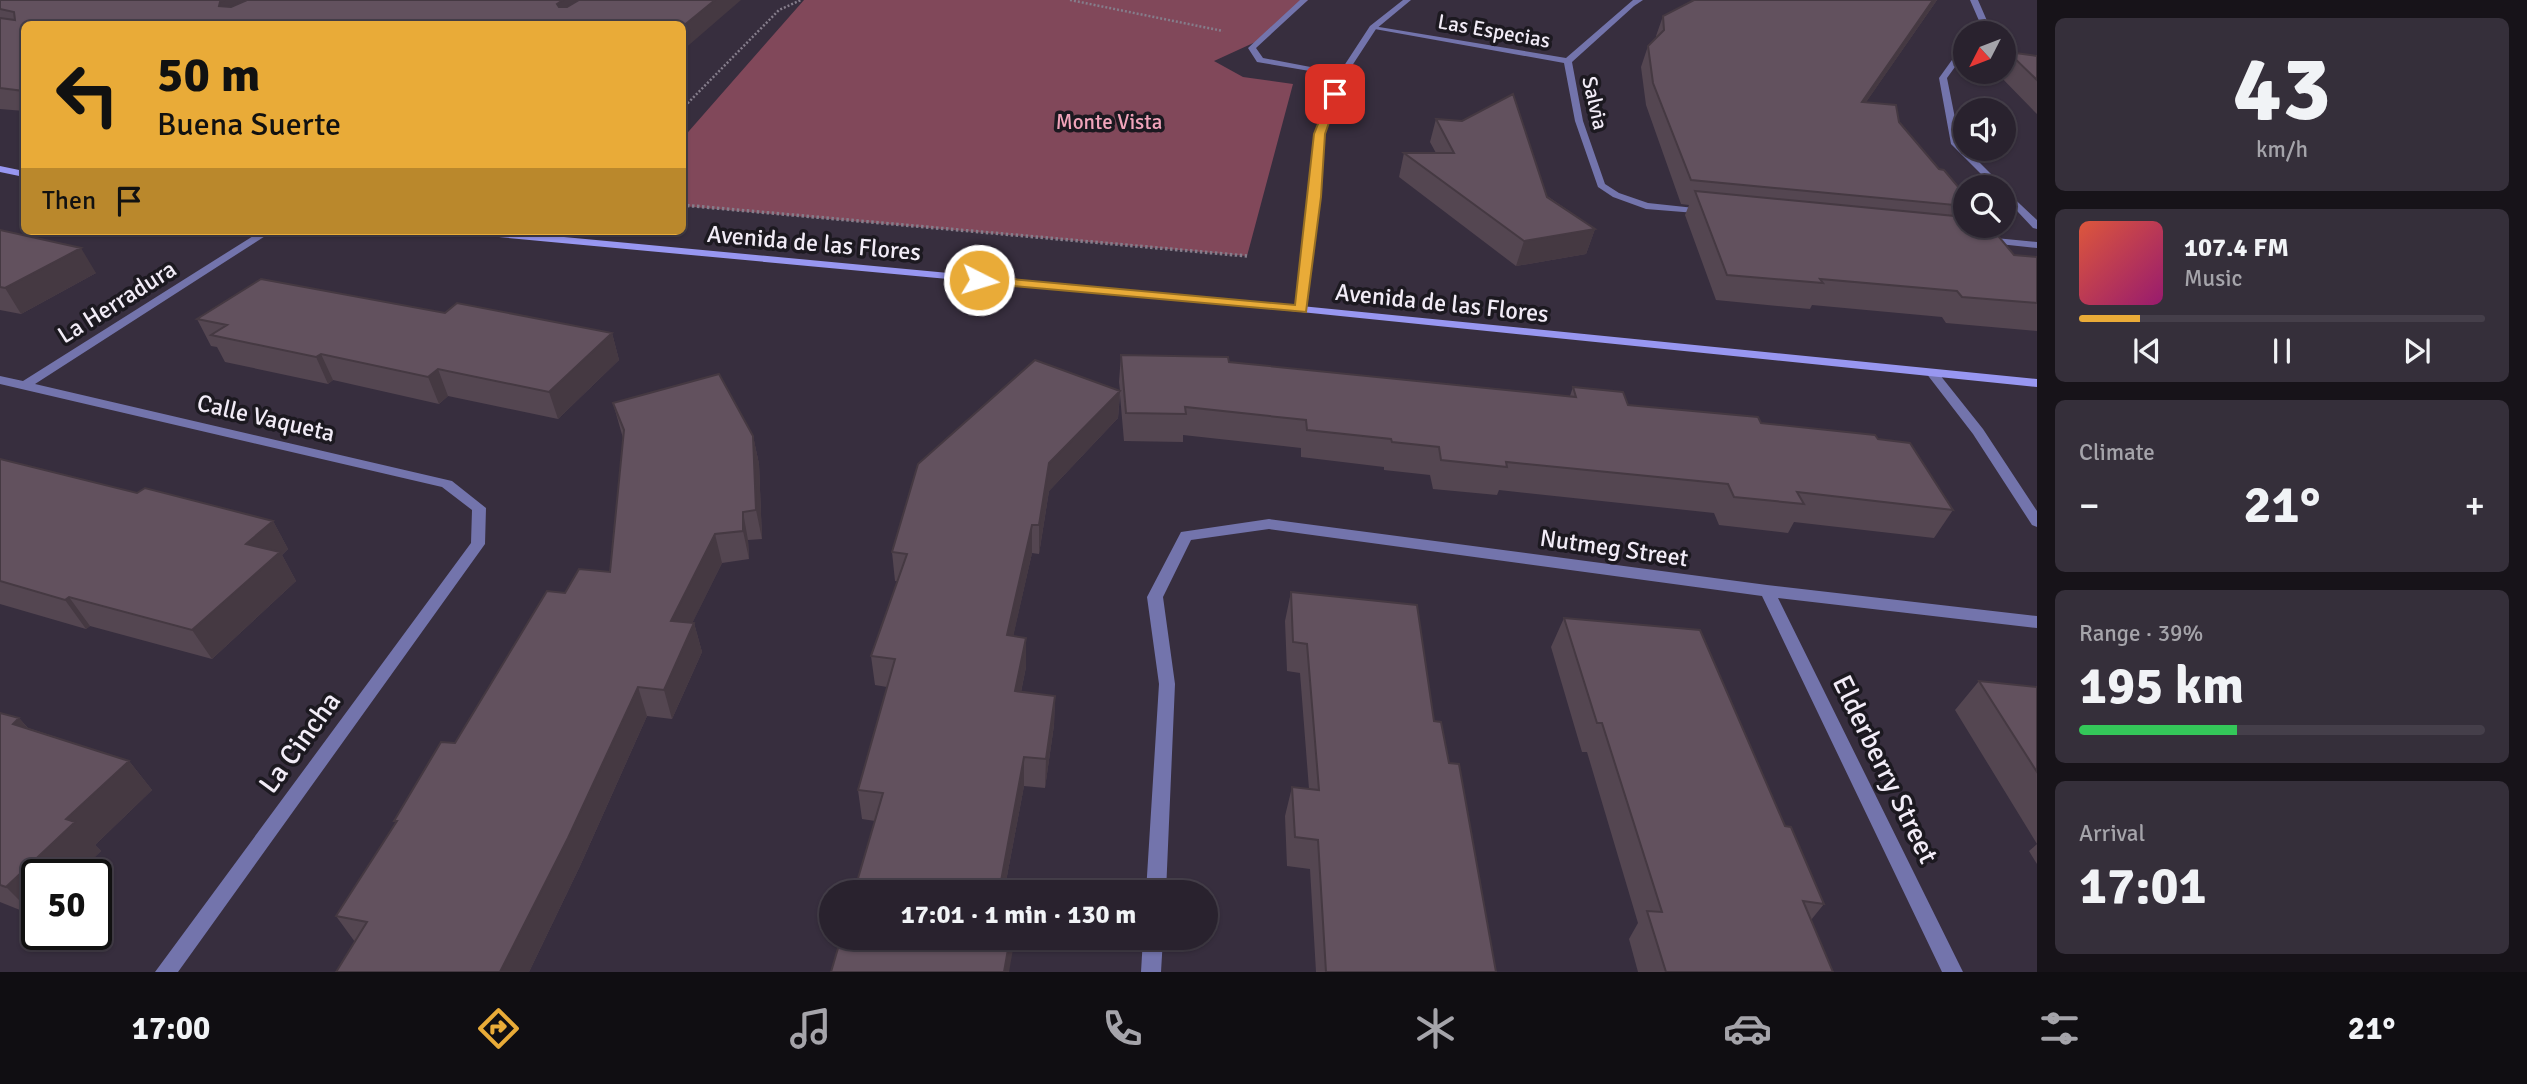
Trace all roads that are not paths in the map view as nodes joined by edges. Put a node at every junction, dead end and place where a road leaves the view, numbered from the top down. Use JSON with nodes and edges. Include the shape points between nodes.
{"nodes":[{"id":1,"x":1304,"y":0,"type":"edge"},
{"id":2,"x":1407,"y":0,"type":"edge"},
{"id":3,"x":1639,"y":0,"type":"edge"},
{"id":4,"x":1975,"y":0,"type":"edge"},
{"id":5,"x":1983,"y":21,"type":"edge"},
{"id":6,"x":1373,"y":28,"type":"junction"},
{"id":7,"x":1568,"y":61,"type":"junction"},
{"id":8,"x":1953,"y":64,"type":"edge"},
{"id":9,"x":1342,"y":75,"type":"junction"},
{"id":10,"x":0,"y":169,"type":"edge"},
{"id":11,"x":21,"y":173,"type":"edge"},
{"id":12,"x":1986,"y":175,"type":"edge"},
{"id":13,"x":2016,"y":204,"type":"edge"},
{"id":14,"x":1713,"y":213,"type":"edge"},
{"id":15,"x":2037,"y":226,"type":"edge"},
{"id":16,"x":262,"y":235,"type":"edge"},
{"id":17,"x":509,"y":235,"type":"edge"},
{"id":18,"x":1970,"y":238,"type":"edge"},
{"id":19,"x":2037,"y":245,"type":"edge"},
{"id":20,"x":1301,"y":309,"type":"junction"},
{"id":21,"x":1932,"y":373,"type":"junction"},
{"id":22,"x":0,"y":380,"type":"edge"},
{"id":23,"x":2037,"y":383,"type":"edge"},
{"id":24,"x":24,"y":386,"type":"junction"},
{"id":25,"x":2037,"y":522,"type":"edge"},
{"id":26,"x":478,"y":544,"type":"joint"},
{"id":27,"x":1768,"y":591,"type":"junction"},
{"id":28,"x":2037,"y":622,"type":"edge"},
{"id":29,"x":1157,"y":880,"type":"edge"},
{"id":30,"x":1152,"y":950,"type":"edge"},
{"id":31,"x":165,"y":972,"type":"edge"},
{"id":32,"x":1151,"y":972,"type":"edge"},
{"id":33,"x":1954,"y":972,"type":"edge"}],
"edges":[{"from":1,"to":9,"type":"street","via":[[1252,48],[1259,60]]},
{"from":2,"to":6,"type":"street"},
{"from":3,"to":7,"type":"street","name":"Salvia"},
{"from":4,"to":5,"type":"street"},
{"from":6,"to":7,"type":"street","name":"Las Especias"},
{"from":6,"to":9,"type":"street"},
{"from":7,"to":14,"type":"street","name":"Salvia","via":[[1579,121],[1601,185],[1646,206]]},
{"from":8,"to":12,"type":"street","via":[[1943,78],[1956,144]]},
{"from":9,"to":20,"type":"street","via":[[1320,134]]},
{"from":10,"to":11,"type":"main road"},
{"from":13,"to":15,"type":"street"},
{"from":16,"to":24,"type":"street","name":"La Herradura"},
{"from":17,"to":20,"type":"main road","name":"Avenida de las Flores"},
{"from":18,"to":19,"type":"street"},
{"from":20,"to":21,"type":"main road","name":"Avenida de las Flores"},
{"from":21,"to":23,"type":"main road","name":"Avenida de las Flores"},
{"from":21,"to":25,"type":"street","via":[[1978,432]]},
{"from":22,"to":24,"type":"street","name":"Calle Vaqueta"},
{"from":24,"to":26,"type":"street","name":"Calle Vaqueta","via":[[447,484],[479,508]]},
{"from":26,"to":31,"type":"street","name":"La Cincha"},
{"from":27,"to":28,"type":"street","name":"Nutmeg Street"},
{"from":27,"to":29,"type":"street","name":"Nutmeg Street","via":[[1269,524],[1186,536],[1156,597],[1167,684]]},
{"from":27,"to":33,"type":"street","name":"Elderberry Street"},
{"from":30,"to":32,"type":"street"}]}
